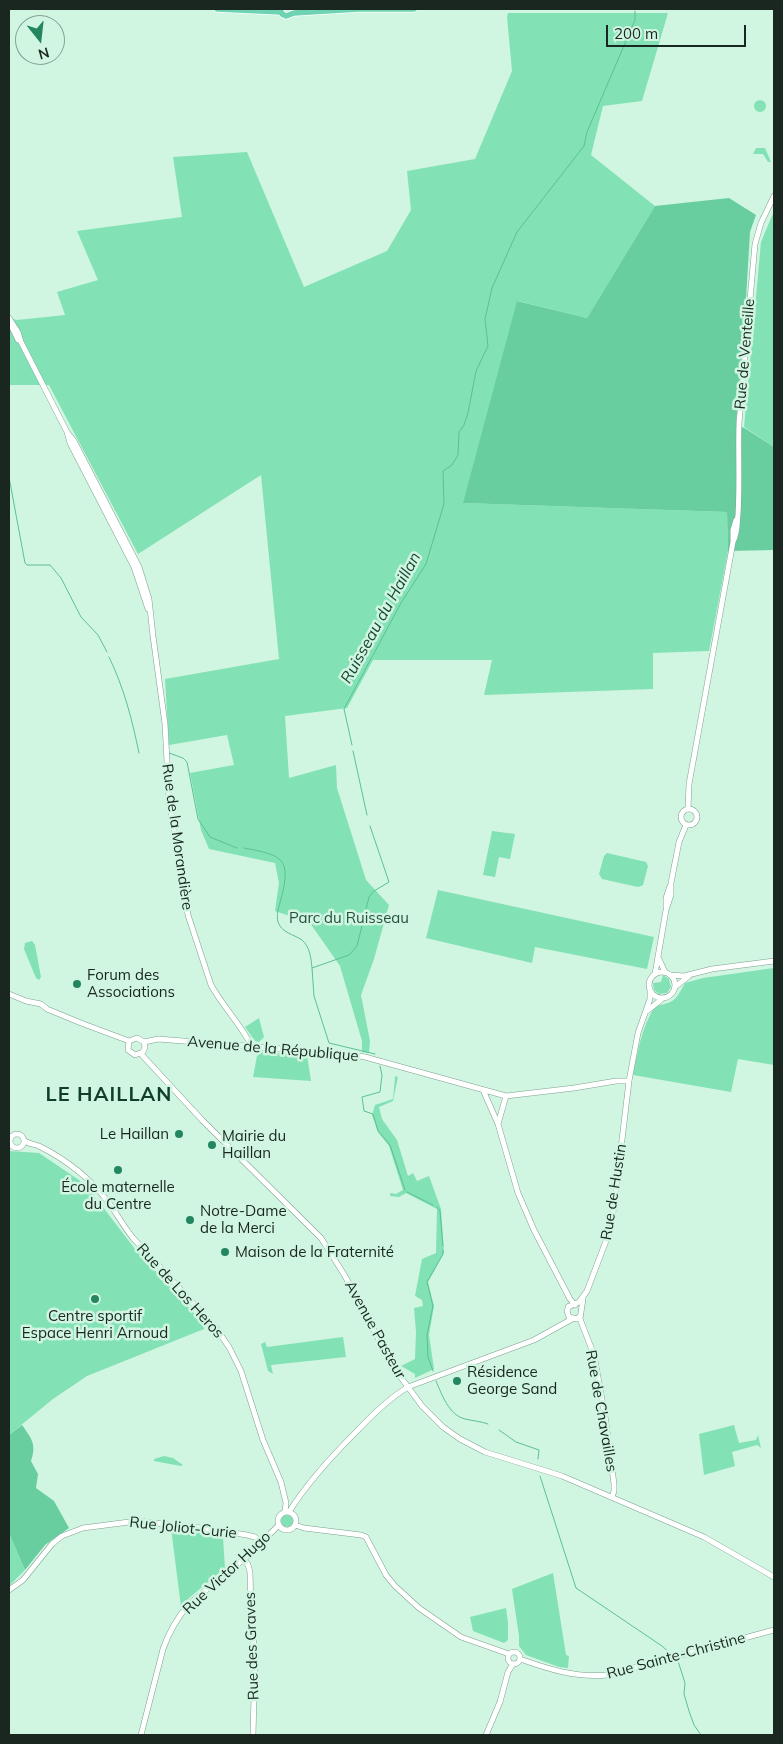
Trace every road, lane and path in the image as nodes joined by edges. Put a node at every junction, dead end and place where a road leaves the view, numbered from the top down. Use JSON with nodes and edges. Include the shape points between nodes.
{"nodes":[{"id":1,"x":217,"y":9,"type":"edge"},
{"id":2,"x":357,"y":9,"type":"edge"},
{"id":3,"x":414,"y":9,"type":"edge"},
{"id":4,"x":281,"y":10,"type":"edge"},
{"id":5,"x":294,"y":11,"type":"edge"},
{"id":6,"x":774,"y":196,"type":"edge"},
{"id":7,"x":9,"y":319,"type":"edge"},
{"id":8,"x":688,"y":809,"type":"junction"},
{"id":9,"x":686,"y":825,"type":"junction"},
{"id":10,"x":658,"y":957,"type":"junction"},
{"id":11,"x":774,"y":961,"type":"edge"},
{"id":12,"x":655,"y":974,"type":"junction"},
{"id":13,"x":668,"y":974,"type":"junction"},
{"id":14,"x":691,"y":974,"type":"junction"},
{"id":15,"x":675,"y":987,"type":"junction"},
{"id":16,"x":650,"y":991,"type":"junction"},
{"id":17,"x":9,"y":994,"type":"edge"},
{"id":18,"x":662,"y":998,"type":"junction"},
{"id":19,"x":644,"y":1016,"type":"junction"},
{"id":20,"x":129,"y":1041,"type":"junction"},
{"id":21,"x":144,"y":1042,"type":"junction"},
{"id":22,"x":252,"y":1047,"type":"junction"},
{"id":23,"x":141,"y":1054,"type":"junction"},
{"id":24,"x":629,"y":1081,"type":"junction"},
{"id":25,"x":483,"y":1090,"type":"junction"},
{"id":26,"x":506,"y":1096,"type":"junction"},
{"id":27,"x":498,"y":1124,"type":"junction"},
{"id":28,"x":10,"y":1135,"type":"edge"},
{"id":29,"x":24,"y":1141,"type":"junction"},
{"id":30,"x":570,"y":1299,"type":"junction"},
{"id":31,"x":583,"y":1299,"type":"junction"},
{"id":32,"x":575,"y":1305,"type":"junction"},
{"id":33,"x":568,"y":1307,"type":"junction"},
{"id":34,"x":581,"y":1309,"type":"junction"},
{"id":35,"x":576,"y":1318,"type":"junction"},
{"id":36,"x":408,"y":1387,"type":"junction"},
{"id":37,"x":612,"y":1497,"type":"junction"},
{"id":38,"x":286,"y":1499,"type":"junction"},
{"id":39,"x":297,"y":1500,"type":"junction"},
{"id":40,"x":287,"y":1512,"type":"junction"},
{"id":41,"x":279,"y":1525,"type":"junction"},
{"id":42,"x":295,"y":1525,"type":"junction"},
{"id":43,"x":261,"y":1542,"type":"junction"},
{"id":44,"x":244,"y":1559,"type":"junction"},
{"id":45,"x":774,"y":1577,"type":"edge"},
{"id":46,"x":9,"y":1590,"type":"edge"},
{"id":47,"x":774,"y":1630,"type":"edge"},
{"id":48,"x":509,"y":1654,"type":"junction"},
{"id":49,"x":520,"y":1659,"type":"junction"},
{"id":50,"x":513,"y":1664,"type":"junction"},
{"id":51,"x":141,"y":1735,"type":"edge"},
{"id":52,"x":253,"y":1735,"type":"edge"},
{"id":53,"x":486,"y":1735,"type":"edge"}],
"edges":[{"from":1,"to":4,"type":"main road"},
{"from":2,"to":3,"type":"main road"},
{"from":2,"to":5,"type":"main road"},
{"from":4,"to":5,"type":"main road","via":[[286,16]]},
{"from":6,"to":8,"type":"street","name":"Rue de Venteille","via":[[755,244],[739,430],[738,517],[734,525]]},
{"from":7,"to":22,"type":"street","name":"Rue de la Morandière","via":[[134,567],[150,612],[165,724],[169,799],[188,915],[211,985]]},
{"from":8,"to":9,"type":"street","via":[[681,817]]},
{"from":8,"to":9,"type":"street","via":[[696,812],[697,819]]},
{"from":9,"to":10,"type":"street","via":[[666,898]]},
{"from":10,"to":12,"type":"street"},
{"from":10,"to":13,"type":"street"},
{"from":11,"to":14,"type":"street"},
{"from":12,"to":13,"type":"street"},
{"from":12,"to":16,"type":"street","via":[[649,983]]},
{"from":13,"to":14,"type":"street"},
{"from":13,"to":15,"type":"street","via":[[674,979]]},
{"from":14,"to":15,"type":"street"},
{"from":15,"to":18,"type":"street","via":[[671,995]]},
{"from":16,"to":18,"type":"street"},
{"from":16,"to":19,"type":"street"},
{"from":17,"to":20,"type":"street","via":[[42,1004],[47,1009]]},
{"from":18,"to":19,"type":"street"},
{"from":19,"to":24,"type":"street"},
{"from":20,"to":21,"type":"street","via":[[137,1038]]},
{"from":20,"to":23,"type":"street","via":[[130,1052]]},
{"from":21,"to":22,"type":"street","name":"Avenue de la République","via":[[153,1039]]},
{"from":21,"to":23,"type":"street"},
{"from":22,"to":25,"type":"street","name":"Avenue de la République","via":[[365,1057]]},
{"from":23,"to":36,"type":"street","name":"Avenue Pasteur","via":[[202,1120],[321,1238],[394,1368]]},
{"from":24,"to":26,"type":"street","name":"Avenue de la République"},
{"from":24,"to":31,"type":"street","name":"Rue de Hustin","via":[[611,1225]]},
{"from":25,"to":26,"type":"street","name":"Avenue de la République"},
{"from":25,"to":27,"type":"street"},
{"from":26,"to":27,"type":"street"},
{"from":27,"to":30,"type":"street","via":[[518,1193]]},
{"from":28,"to":29,"type":"street","via":[[18,1134]]},
{"from":28,"to":29,"type":"street","via":[[11,1145],[16,1148],[22,1147]]},
{"from":29,"to":38,"type":"street","name":"Rue de Los Heros","via":[[38,1145],[90,1182],[130,1234],[216,1328],[241,1371]]},
{"from":30,"to":32,"type":"street"},
{"from":30,"to":33,"type":"street"},
{"from":31,"to":32,"type":"street"},
{"from":31,"to":34,"type":"street","name":"Rue de Hustin"},
{"from":32,"to":33,"type":"street"},
{"from":32,"to":34,"type":"street"},
{"from":33,"to":35,"type":"street","via":[[567,1315]]},
{"from":34,"to":35,"type":"street","name":"Rue de Hustin"},
{"from":35,"to":36,"type":"street","via":[[534,1340]]},
{"from":35,"to":37,"type":"street","name":"Rue de Chavailles","via":[[594,1355],[614,1484]]},
{"from":36,"to":37,"type":"street","name":"Avenue Pasteur","via":[[434,1419],[468,1444]]},
{"from":36,"to":39,"type":"street","via":[[378,1409],[332,1456]]},
{"from":37,"to":45,"type":"street","name":"Avenue Pasteur","via":[[704,1537]]},
{"from":38,"to":39,"type":"street"},
{"from":38,"to":40,"type":"street","name":"Rue de Los Heros"},
{"from":39,"to":40,"type":"street"},
{"from":40,"to":41,"type":"street","via":[[279,1517]]},
{"from":40,"to":42,"type":"street","via":[[295,1517]]},
{"from":41,"to":42,"type":"street","via":[[288,1530]]},
{"from":41,"to":43,"type":"street","name":"Rue Victor Hugo"},
{"from":42,"to":48,"type":"street","via":[[361,1535],[370,1542],[395,1586],[425,1613],[461,1637]]},
{"from":43,"to":44,"type":"street","name":"Rue Victor Hugo"},
{"from":43,"to":46,"type":"street","name":"Rue Joliot-Curie","via":[[247,1534],[142,1522],[83,1528],[62,1536],[52,1544],[23,1580]]},
{"from":44,"to":51,"type":"street","name":"Rue Victor Hugo","via":[[189,1604],[168,1635]]},
{"from":44,"to":52,"type":"street","name":"Rue des Graves","via":[[250,1572],[255,1658]]},
{"from":47,"to":49,"type":"street","name":"Rue Sainte-Christine","via":[[607,1675],[561,1672]]},
{"from":48,"to":49,"type":"street","via":[[516,1652]]},
{"from":48,"to":50,"type":"street","via":[[508,1660]]},
{"from":49,"to":50,"type":"street"},
{"from":50,"to":53,"type":"street"}]}
